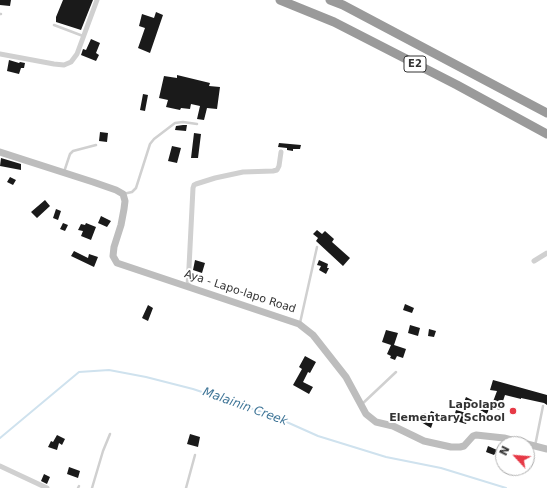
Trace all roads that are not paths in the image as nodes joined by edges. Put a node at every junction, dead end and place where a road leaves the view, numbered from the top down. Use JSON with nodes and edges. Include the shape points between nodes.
{"nodes":[{"id":1,"x":97,"y":0,"type":"edge"},
{"id":2,"x":280,"y":0,"type":"edge"},
{"id":3,"x":330,"y":0,"type":"edge"},
{"id":4,"x":54,"y":25,"type":"dead end"},
{"id":5,"x":84,"y":36,"type":"junction"},
{"id":6,"x":0,"y":54,"type":"edge"},
{"id":7,"x":547,"y":113,"type":"edge"},
{"id":8,"x":197,"y":124,"type":"dead end"},
{"id":9,"x":547,"y":134,"type":"edge"},
{"id":10,"x":96,"y":145,"type":"dead end"},
{"id":11,"x":0,"y":152,"type":"edge"},
{"id":12,"x":281,"y":152,"type":"dead end"},
{"id":13,"x":64,"y":173,"type":"junction"},
{"id":14,"x":123,"y":194,"type":"junction"},
{"id":15,"x":317,"y":248,"type":"dead end"},
{"id":16,"x":547,"y":253,"type":"edge"},
{"id":17,"x":534,"y":261,"type":"dead end"},
{"id":18,"x":188,"y":287,"type":"junction"},
{"id":19,"x":299,"y":324,"type":"junction"},
{"id":20,"x":396,"y":372,"type":"dead end"},
{"id":21,"x":361,"y":405,"type":"junction"},
{"id":22,"x":543,"y":406,"type":"dead end"},
{"id":23,"x":110,"y":434,"type":"dead end"},
{"id":24,"x":495,"y":437,"type":"edge"},
{"id":25,"x":535,"y":446,"type":"joint"},
{"id":26,"x":547,"y":449,"type":"edge"},
{"id":27,"x":195,"y":455,"type":"dead end"},
{"id":28,"x":0,"y":466,"type":"edge"},
{"id":29,"x":47,"y":488,"type":"edge"},
{"id":30,"x":92,"y":488,"type":"edge"},
{"id":31,"x":186,"y":488,"type":"edge"}],
"edges":[{"from":1,"to":5,"type":"street"},
{"from":2,"to":9,"type":"highway","number":"E2","via":[[334,22]]},
{"from":3,"to":7,"type":"highway","number":"E2"},
{"from":4,"to":5,"type":"lane"},
{"from":5,"to":6,"type":"street","via":[[77,54],[71,62],[64,65]]},
{"from":8,"to":14,"type":"lane","via":[[175,123],[154,139],[150,144],[136,188]]},
{"from":10,"to":13,"type":"lane","via":[[73,151]]},
{"from":11,"to":13,"type":"street"},
{"from":12,"to":18,"type":"street","via":[[277,170],[243,172],[194,185]]},
{"from":13,"to":14,"type":"street"},
{"from":14,"to":18,"type":"street","name":"Aya - Lapo-lapo Road","via":[[124,209],[113,251],[117,263]]},
{"from":15,"to":19,"type":"lane"},
{"from":16,"to":17,"type":"street"},
{"from":18,"to":19,"type":"street","name":"Aya - Lapo-lapo Road"},
{"from":19,"to":21,"type":"street","name":"Aya - Lapo-lapo Road","via":[[313,335],[346,377]]},
{"from":20,"to":21,"type":"lane"},
{"from":21,"to":24,"type":"street","name":"Aya - Lapo-lapo Road","via":[[366,414],[376,422],[393,426],[411,436],[438,445],[460,447],[476,435]]},
{"from":22,"to":25,"type":"lane"},
{"from":23,"to":30,"type":"lane"},
{"from":25,"to":26,"type":"street","name":"Aya - Lapo-lapo Road"},
{"from":27,"to":31,"type":"lane"},
{"from":28,"to":29,"type":"street"}]}
